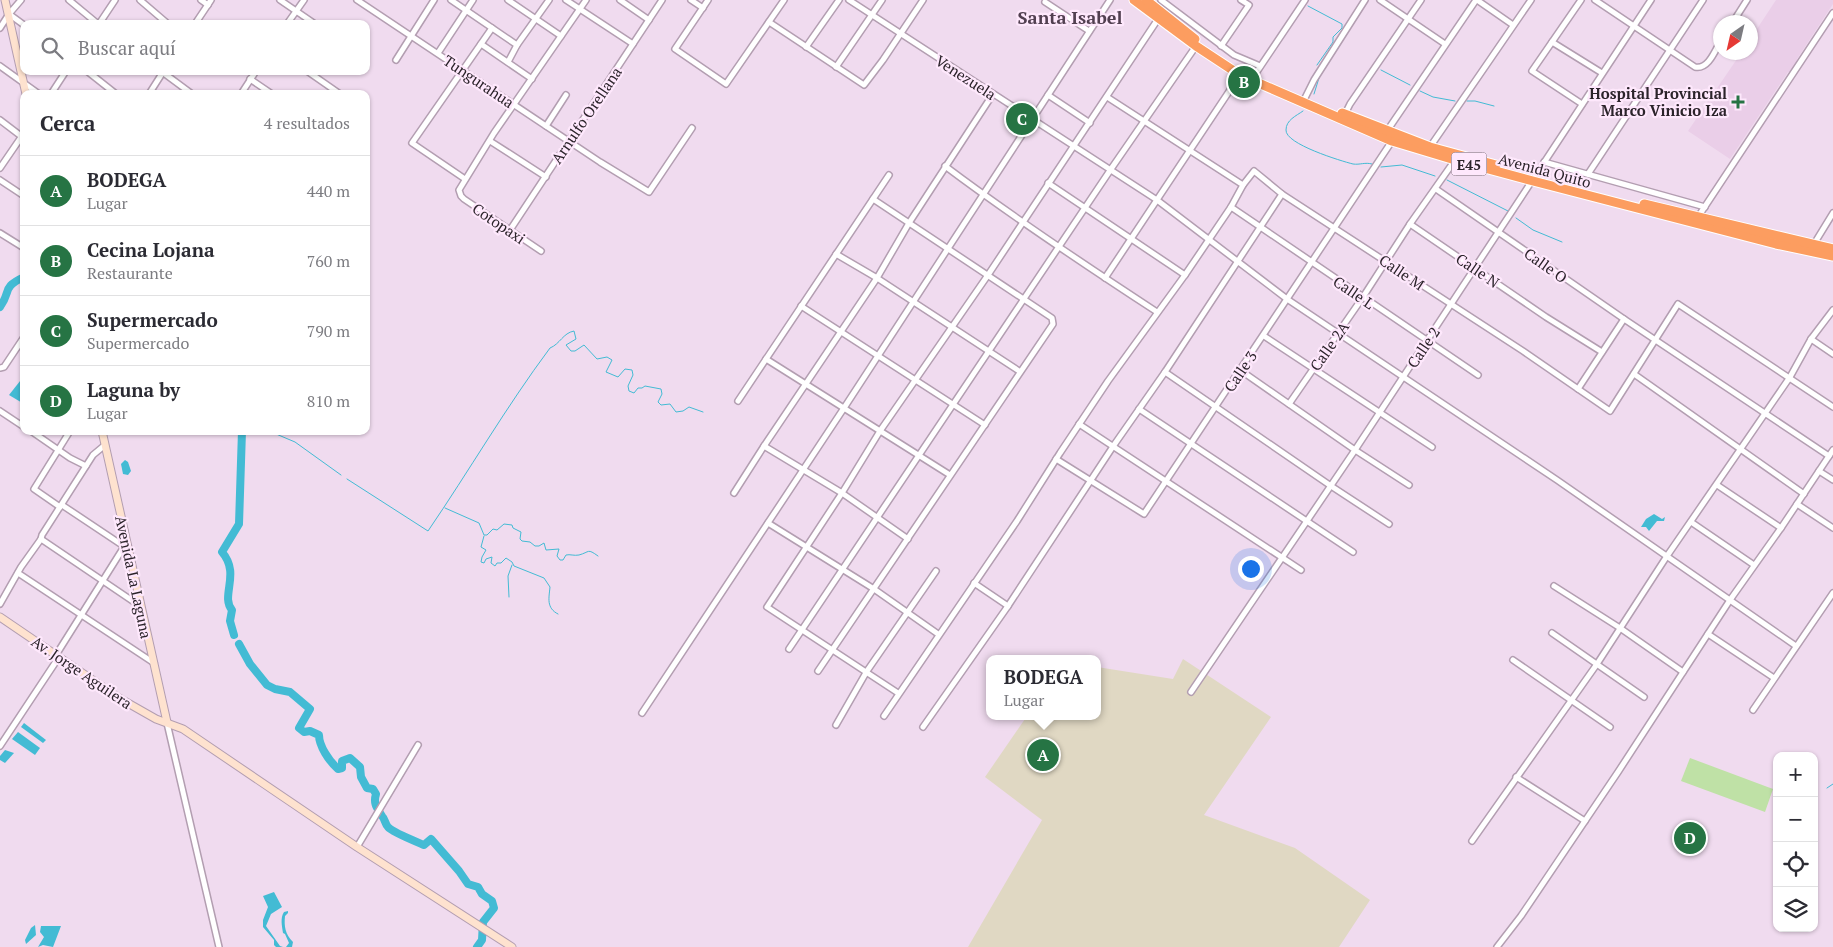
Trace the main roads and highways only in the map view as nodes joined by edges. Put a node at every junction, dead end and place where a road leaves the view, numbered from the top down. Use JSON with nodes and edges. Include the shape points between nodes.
{"nodes":[{"id":1,"x":1134,"y":0,"type":"edge"},
{"id":2,"x":1146,"y":0,"type":"edge"},
{"id":3,"x":1534,"y":178,"type":"junction"},
{"id":4,"x":1833,"y":249,"type":"edge"},
{"id":5,"x":1833,"y":256,"type":"edge"}],
"edges":[{"from":1,"to":3,"type":"highway","name":"Avenida Quito","number":"E45","via":[[1240,76],[1392,141],[1455,160]]},
{"from":2,"to":3,"type":"highway","name":"Avenida Quito","number":"E45","via":[[1227,62],[1254,76],[1430,147]]},
{"from":3,"to":4,"type":"highway","name":"Avenida Quito","number":"E45"},
{"from":3,"to":5,"type":"highway","name":"Avenida Quito","number":"E45","via":[[1766,242]]}]}
